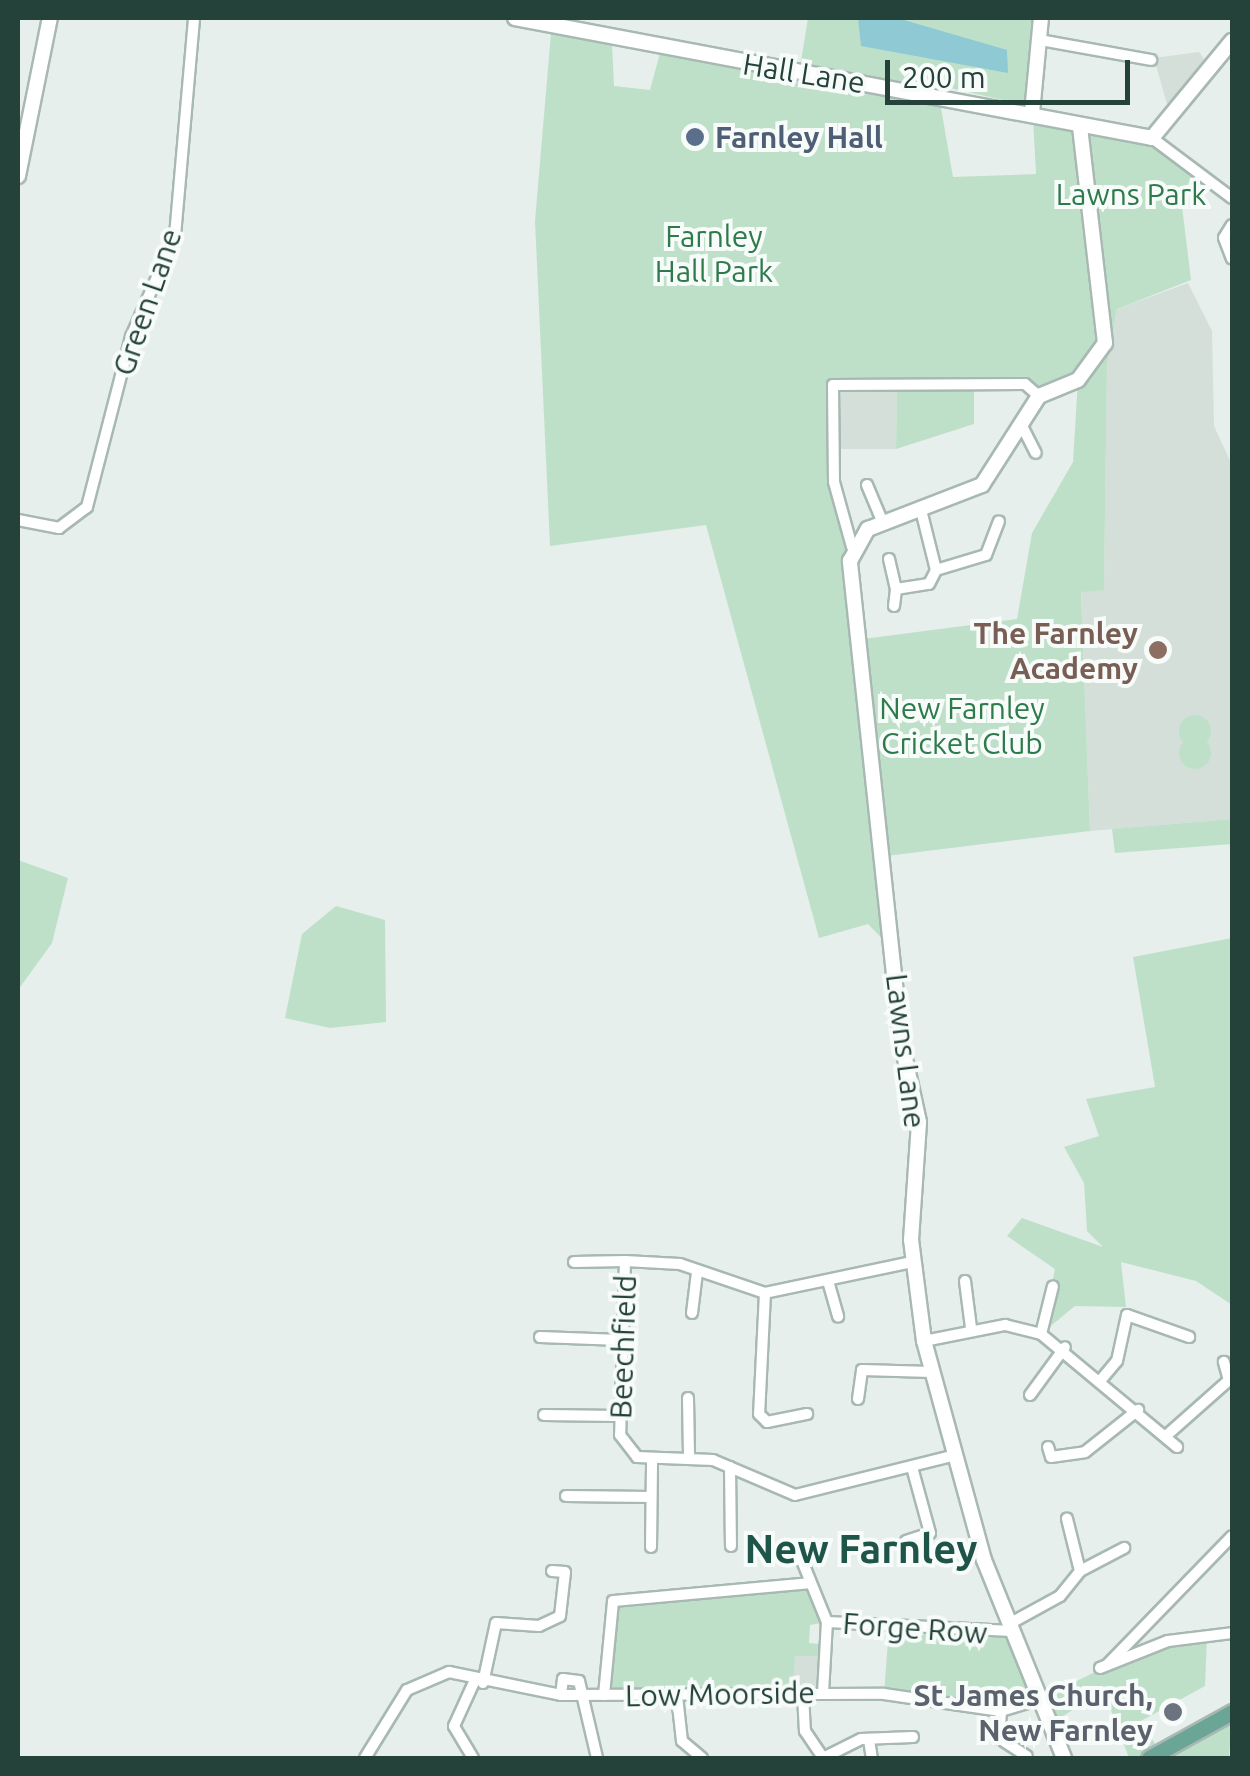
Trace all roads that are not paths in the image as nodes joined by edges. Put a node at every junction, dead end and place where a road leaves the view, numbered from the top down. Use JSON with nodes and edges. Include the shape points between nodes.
{"nodes":[{"id":1,"x":64,"y":18,"type":"edge"},
{"id":2,"x":194,"y":18,"type":"edge"},
{"id":3,"x":515,"y":18,"type":"edge"},
{"id":4,"x":1041,"y":18,"type":"edge"},
{"id":5,"x":49,"y":25,"type":"edge"},
{"id":6,"x":1040,"y":40,"type":"junction"},
{"id":7,"x":1232,"y":41,"type":"edge"},
{"id":8,"x":1151,"y":60,"type":"dead end"},
{"id":9,"x":1032,"y":113,"type":"junction"},
{"id":10,"x":1080,"y":126,"type":"junction"},
{"id":11,"x":1152,"y":138,"type":"junction"},
{"id":12,"x":18,"y":176,"type":"edge"},
{"id":13,"x":1232,"y":198,"type":"edge"},
{"id":14,"x":1232,"y":225,"type":"edge"},
{"id":15,"x":1232,"y":259,"type":"edge"},
{"id":16,"x":1039,"y":396,"type":"junction"},
{"id":17,"x":1022,"y":426,"type":"junction"},
{"id":18,"x":1036,"y":453,"type":"dead end"},
{"id":19,"x":876,"y":486,"type":"dead end"},
{"id":20,"x":922,"y":514,"type":"junction"},
{"id":21,"x":18,"y":520,"type":"edge"},
{"id":22,"x":999,"y":520,"type":"dead end"},
{"id":23,"x":883,"y":524,"type":"junction"},
{"id":24,"x":852,"y":547,"type":"junction"},
{"id":25,"x":889,"y":559,"type":"dead end"},
{"id":26,"x":936,"y":570,"type":"junction"},
{"id":27,"x":896,"y":589,"type":"junction"},
{"id":28,"x":894,"y":606,"type":"dead end"},
{"id":29,"x":625,"y":1261,"type":"junction"},
{"id":30,"x":574,"y":1262,"type":"dead end"},
{"id":31,"x":912,"y":1262,"type":"junction"},
{"id":32,"x":697,"y":1274,"type":"junction"},
{"id":33,"x":828,"y":1281,"type":"junction"},
{"id":34,"x":969,"y":1284,"type":"dead end"},
{"id":35,"x":1053,"y":1286,"type":"dead end"},
{"id":36,"x":765,"y":1293,"type":"junction"},
{"id":37,"x":692,"y":1314,"type":"dead end"},
{"id":38,"x":838,"y":1317,"type":"dead end"},
{"id":39,"x":971,"y":1328,"type":"junction"},
{"id":40,"x":1041,"y":1334,"type":"junction"},
{"id":41,"x":540,"y":1336,"type":"dead end"},
{"id":42,"x":1189,"y":1336,"type":"dead end"},
{"id":43,"x":621,"y":1340,"type":"junction"},
{"id":44,"x":924,"y":1340,"type":"junction"},
{"id":45,"x":1066,"y":1347,"type":"junction"},
{"id":46,"x":1224,"y":1362,"type":"dead end"},
{"id":47,"x":850,"y":1364,"type":"dead end"},
{"id":48,"x":862,"y":1370,"type":"junction"},
{"id":49,"x":932,"y":1372,"type":"junction"},
{"id":50,"x":1100,"y":1380,"type":"junction"},
{"id":51,"x":1230,"y":1382,"type":"edge"},
{"id":52,"x":1030,"y":1395,"type":"dead end"},
{"id":53,"x":688,"y":1398,"type":"dead end"},
{"id":54,"x":858,"y":1399,"type":"dead end"},
{"id":55,"x":1138,"y":1410,"type":"junction"},
{"id":56,"x":807,"y":1414,"type":"dead end"},
{"id":57,"x":544,"y":1415,"type":"dead end"},
{"id":58,"x":618,"y":1416,"type":"junction"},
{"id":59,"x":1167,"y":1435,"type":"junction"},
{"id":60,"x":1177,"y":1447,"type":"dead end"},
{"id":61,"x":689,"y":1456,"type":"junction"},
{"id":62,"x":950,"y":1456,"type":"junction"},
{"id":63,"x":1050,"y":1457,"type":"dead end"},
{"id":64,"x":652,"y":1459,"type":"junction"},
{"id":65,"x":730,"y":1467,"type":"junction"},
{"id":66,"x":912,"y":1467,"type":"junction"},
{"id":67,"x":566,"y":1496,"type":"dead end"},
{"id":68,"x":651,"y":1497,"type":"junction"},
{"id":69,"x":1067,"y":1519,"type":"dead end"},
{"id":70,"x":1232,"y":1536,"type":"edge"},
{"id":71,"x":906,"y":1541,"type":"dead end"},
{"id":72,"x":651,"y":1546,"type":"dead end"},
{"id":73,"x":731,"y":1546,"type":"dead end"},
{"id":74,"x":1124,"y":1548,"type":"dead end"},
{"id":75,"x":801,"y":1558,"type":"dead end"},
{"id":76,"x":552,"y":1571,"type":"dead end"},
{"id":77,"x":1080,"y":1571,"type":"junction"},
{"id":78,"x":809,"y":1583,"type":"junction"},
{"id":79,"x":827,"y":1622,"type":"junction"},
{"id":80,"x":1011,"y":1628,"type":"junction"},
{"id":81,"x":1232,"y":1632,"type":"edge"},
{"id":82,"x":479,"y":1681,"type":"junction"},
{"id":83,"x":803,"y":1694,"type":"junction"},
{"id":84,"x":823,"y":1694,"type":"junction"},
{"id":85,"x":604,"y":1695,"type":"junction"},
{"id":86,"x":578,"y":1696,"type":"junction"},
{"id":87,"x":677,"y":1696,"type":"junction"},
{"id":88,"x":1038,"y":1700,"type":"junction"},
{"id":89,"x":1001,"y":1712,"type":"junction"},
{"id":90,"x":1232,"y":1712,"type":"edge"},
{"id":91,"x":913,"y":1737,"type":"dead end"},
{"id":92,"x":869,"y":1740,"type":"junction"},
{"id":93,"x":1027,"y":1756,"type":"edge"},
{"id":94,"x":365,"y":1758,"type":"edge"},
{"id":95,"x":473,"y":1758,"type":"edge"},
{"id":96,"x":596,"y":1758,"type":"edge"},
{"id":97,"x":702,"y":1758,"type":"edge"},
{"id":98,"x":823,"y":1758,"type":"edge"},
{"id":99,"x":872,"y":1758,"type":"edge"},
{"id":100,"x":1064,"y":1758,"type":"edge"},
{"id":101,"x":1149,"y":1758,"type":"edge"}],
"edges":[{"from":1,"to":5,"type":"street"},
{"from":2,"to":21,"type":"street","name":"Green Lane","via":[[175,236],[131,338],[86,506],[59,528]]},
{"from":3,"to":9,"type":"street","name":"Hall Lane"},
{"from":4,"to":6,"type":"street"},
{"from":5,"to":12,"type":"street"},
{"from":6,"to":8,"type":"street"},
{"from":6,"to":9,"type":"street"},
{"from":7,"to":11,"type":"street"},
{"from":9,"to":10,"type":"street","name":"Hall Lane"},
{"from":10,"to":11,"type":"street","name":"Hall Lane"},
{"from":10,"to":16,"type":"street","via":[[1086,235],[1107,328],[1078,380]]},
{"from":11,"to":13,"type":"street"},
{"from":14,"to":15,"type":"street","via":[[1224,238]]},
{"from":16,"to":17,"type":"street"},
{"from":16,"to":24,"type":"street","name":"Lawns Lane","via":[[1025,384],[833,384],[834,482]]},
{"from":17,"to":18,"type":"street"},
{"from":17,"to":20,"type":"street","via":[[982,485]]},
{"from":19,"to":23,"type":"street"},
{"from":20,"to":23,"type":"street"},
{"from":20,"to":26,"type":"street"},
{"from":22,"to":26,"type":"street","via":[[986,555]]},
{"from":23,"to":24,"type":"street"},
{"from":24,"to":31,"type":"street","name":"Lawns Lane","via":[[897,1010],[919,1122]]},
{"from":25,"to":27,"type":"street"},
{"from":26,"to":27,"type":"street","via":[[929,584]]},
{"from":27,"to":28,"type":"street"},
{"from":29,"to":30,"type":"street"},
{"from":29,"to":32,"type":"street","name":"Beechfield"},
{"from":29,"to":43,"type":"street","name":"Beechfield"},
{"from":31,"to":33,"type":"street","name":"Beechfield"},
{"from":31,"to":44,"type":"street","name":"Lawns Lane"},
{"from":32,"to":36,"type":"street","name":"Beechfield"},
{"from":32,"to":37,"type":"street"},
{"from":33,"to":36,"type":"street","name":"Beechfield"},
{"from":33,"to":38,"type":"street"},
{"from":34,"to":39,"type":"street"},
{"from":35,"to":40,"type":"street"},
{"from":36,"to":56,"type":"street","via":[[759,1414],[767,1422]]},
{"from":39,"to":40,"type":"street"},
{"from":39,"to":44,"type":"street"},
{"from":40,"to":45,"type":"street"},
{"from":41,"to":43,"type":"street"},
{"from":42,"to":50,"type":"street","via":[[1127,1315],[1117,1361]]},
{"from":43,"to":58,"type":"street","name":"Beechfield"},
{"from":44,"to":49,"type":"street","name":"Lawns Lane"},
{"from":45,"to":50,"type":"street"},
{"from":45,"to":52,"type":"street"},
{"from":46,"to":51,"type":"street"},
{"from":47,"to":48,"type":"street"},
{"from":48,"to":49,"type":"street"},
{"from":48,"to":54,"type":"street"},
{"from":49,"to":62,"type":"street","name":"Lawns Lane"},
{"from":50,"to":55,"type":"street"},
{"from":51,"to":59,"type":"street"},
{"from":53,"to":61,"type":"street"},
{"from":55,"to":59,"type":"street"},
{"from":55,"to":63,"type":"street","via":[[1085,1452]]},
{"from":57,"to":58,"type":"street"},
{"from":58,"to":64,"type":"street","name":"Beechfield","via":[[626,1448]]},
{"from":59,"to":60,"type":"street"},
{"from":61,"to":64,"type":"street","name":"Beechfield"},
{"from":61,"to":65,"type":"street","name":"Beechfield"},
{"from":62,"to":66,"type":"street","name":"Beechfield"},
{"from":62,"to":80,"type":"street","name":"Lawns Lane"},
{"from":64,"to":68,"type":"street"},
{"from":65,"to":66,"type":"street","name":"Beechfield","via":[[795,1495]]},
{"from":65,"to":73,"type":"street"},
{"from":66,"to":71,"type":"street","via":[[930,1533]]},
{"from":67,"to":68,"type":"street"},
{"from":68,"to":72,"type":"street"},
{"from":69,"to":77,"type":"street"},
{"from":70,"to":81,"type":"street","via":[[1104,1666]]},
{"from":74,"to":77,"type":"street"},
{"from":75,"to":78,"type":"street","name":"Forge Row"},
{"from":76,"to":82,"type":"street","via":[[566,1572],[560,1616],[539,1626],[496,1623]]},
{"from":77,"to":80,"type":"street","via":[[1060,1596]]},
{"from":78,"to":79,"type":"street","name":"Forge Row"},
{"from":78,"to":85,"type":"street","via":[[613,1601]]},
{"from":79,"to":80,"type":"street","name":"Forge Row"},
{"from":79,"to":84,"type":"street"},
{"from":80,"to":88,"type":"street","name":"Lawns Lane"},
{"from":82,"to":86,"type":"street","name":"Low Moorside"},
{"from":82,"to":94,"type":"street","name":"Low Moorside","via":[[430,1674],[407,1690]]},
{"from":82,"to":95,"type":"street","via":[[454,1726]]},
{"from":83,"to":84,"type":"street","name":"Low Moorside"},
{"from":83,"to":87,"type":"street","name":"Low Moorside"},
{"from":83,"to":98,"type":"street","via":[[805,1731]]},
{"from":84,"to":89,"type":"street","name":"Low Moorside"},
{"from":85,"to":86,"type":"street","name":"Low Moorside"},
{"from":85,"to":87,"type":"street","name":"Low Moorside"},
{"from":86,"to":96,"type":"street"},
{"from":87,"to":97,"type":"street","via":[[678,1732]]},
{"from":88,"to":89,"type":"street","name":"Low Moorside"},
{"from":88,"to":100,"type":"street","name":"Lawns Lane"},
{"from":89,"to":93,"type":"street","via":[[999,1738]]},
{"from":90,"to":101,"type":"main road"},
{"from":91,"to":92,"type":"street"},
{"from":92,"to":98,"type":"street"},
{"from":92,"to":99,"type":"street"}]}
